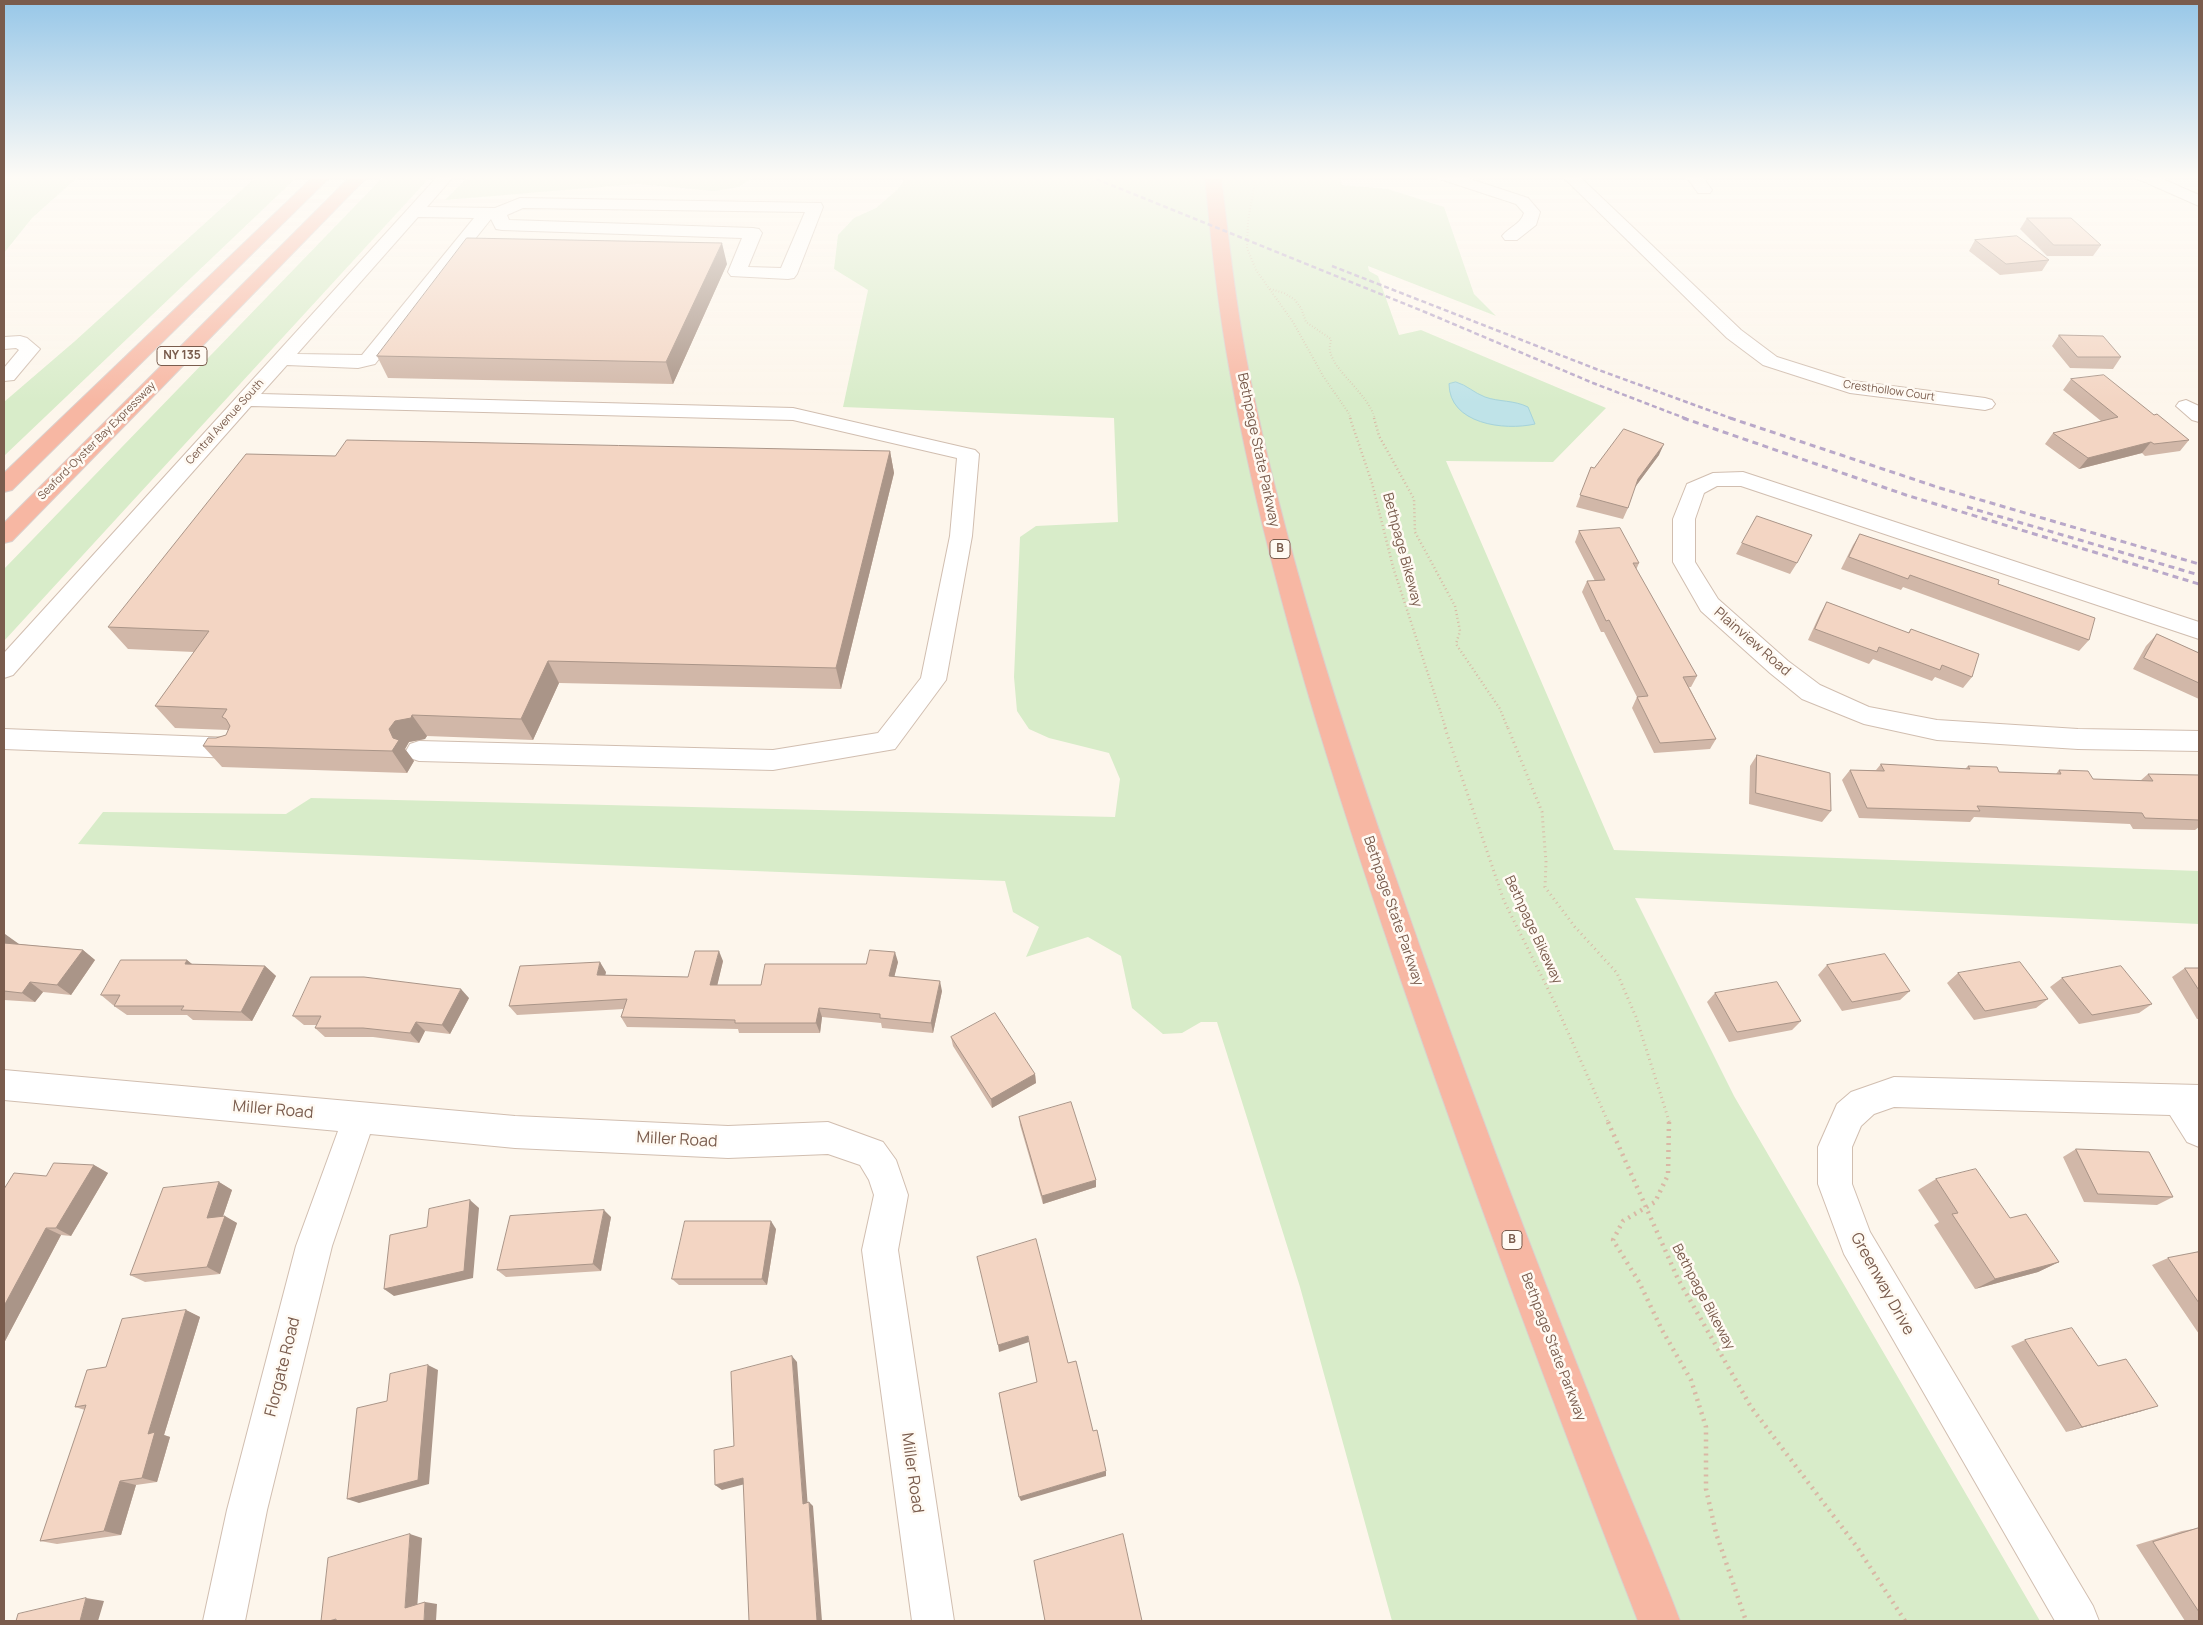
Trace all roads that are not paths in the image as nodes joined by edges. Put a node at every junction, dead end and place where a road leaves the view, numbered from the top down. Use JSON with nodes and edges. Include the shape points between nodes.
{"nodes":[{"id":1,"x":245,"y":252,"type":"edge"},
{"id":2,"x":285,"y":252,"type":"edge"},
{"id":3,"x":377,"y":252,"type":"edge"},
{"id":4,"x":458,"y":252,"type":"edge"},
{"id":5,"x":745,"y":252,"type":"edge"},
{"id":6,"x":797,"y":252,"type":"edge"},
{"id":7,"x":1221,"y":252,"type":"edge"},
{"id":8,"x":1649,"y":252,"type":"edge"},
{"id":9,"x":4,"y":344,"type":"edge"},
{"id":10,"x":281,"y":359,"type":"junction"},
{"id":11,"x":7,"y":376,"type":"dead end"},
{"id":12,"x":245,"y":400,"type":"junction"},
{"id":13,"x":1985,"y":404,"type":"dead end"},
{"id":14,"x":4,"y":486,"type":"edge"},
{"id":15,"x":4,"y":536,"type":"edge"},
{"id":16,"x":2199,"y":631,"type":"edge"},
{"id":17,"x":4,"y":669,"type":"edge"},
{"id":18,"x":4,"y":738,"type":"edge"},
{"id":19,"x":2199,"y":741,"type":"edge"},
{"id":20,"x":234,"y":748,"type":"edge"},
{"id":21,"x":419,"y":751,"type":"dead end"},
{"id":22,"x":4,"y":1086,"type":"edge"},
{"id":23,"x":2189,"y":1100,"type":"edge"},
{"id":24,"x":359,"y":1118,"type":"junction"},
{"id":25,"x":2199,"y":1131,"type":"edge"},
{"id":26,"x":224,"y":1621,"type":"edge"},
{"id":27,"x":933,"y":1621,"type":"edge"},
{"id":28,"x":1659,"y":1621,"type":"edge"},
{"id":29,"x":2078,"y":1621,"type":"edge"}],
"edges":[{"from":1,"to":14,"type":"highway","number":"NY 135"},
{"from":2,"to":15,"type":"highway","name":"Seaford-Oyster Bay Expressway","number":"NY 135"},
{"from":3,"to":10,"type":"street","name":"Central Avenue South"},
{"from":4,"to":10,"type":"street","via":[[368,360]]},
{"from":5,"to":6,"type":"street","via":[[737,272],[788,274]]},
{"from":7,"to":28,"type":"highway","name":"Bethpage State Parkway","number":"B","via":[[1230,320],[1269,509],[1373,856],[1443,1056]]},
{"from":8,"to":13,"type":"street","name":"Cresthollow Court","via":[[1734,334],[1770,361],[1850,387]]},
{"from":9,"to":11,"type":"street","via":[[20,342],[30,349]]},
{"from":10,"to":12,"type":"street","name":"Central Avenue South"},
{"from":12,"to":17,"type":"street","name":"Central Avenue South"},
{"from":12,"to":21,"type":"street","via":[[793,414],[968,454],[961,536],[934,680],[886,742],[773,760]]},
{"from":16,"to":19,"type":"street","name":"Plainview Road","via":[[1743,479],[1713,480],[1695,489],[1684,519],[1684,562],[1709,604],[1811,692],[1864,715],[1937,730],[2078,739]]},
{"from":18,"to":20,"type":"street"},
{"from":22,"to":24,"type":"street","name":"Miller Road"},
{"from":23,"to":25,"type":"street"},
{"from":23,"to":29,"type":"street","name":"Greenway Drive","via":[[1894,1092],[1863,1103],[1849,1115],[1835,1147],[1835,1184],[1856,1242]]},
{"from":24,"to":26,"type":"street","name":"Florgate Road","via":[[314,1246],[247,1510]]},
{"from":24,"to":27,"type":"street","name":"Miller Road","via":[[515,1132],[728,1142],[828,1138],[871,1154],[884,1172],[891,1195],[880,1250]]}]}
